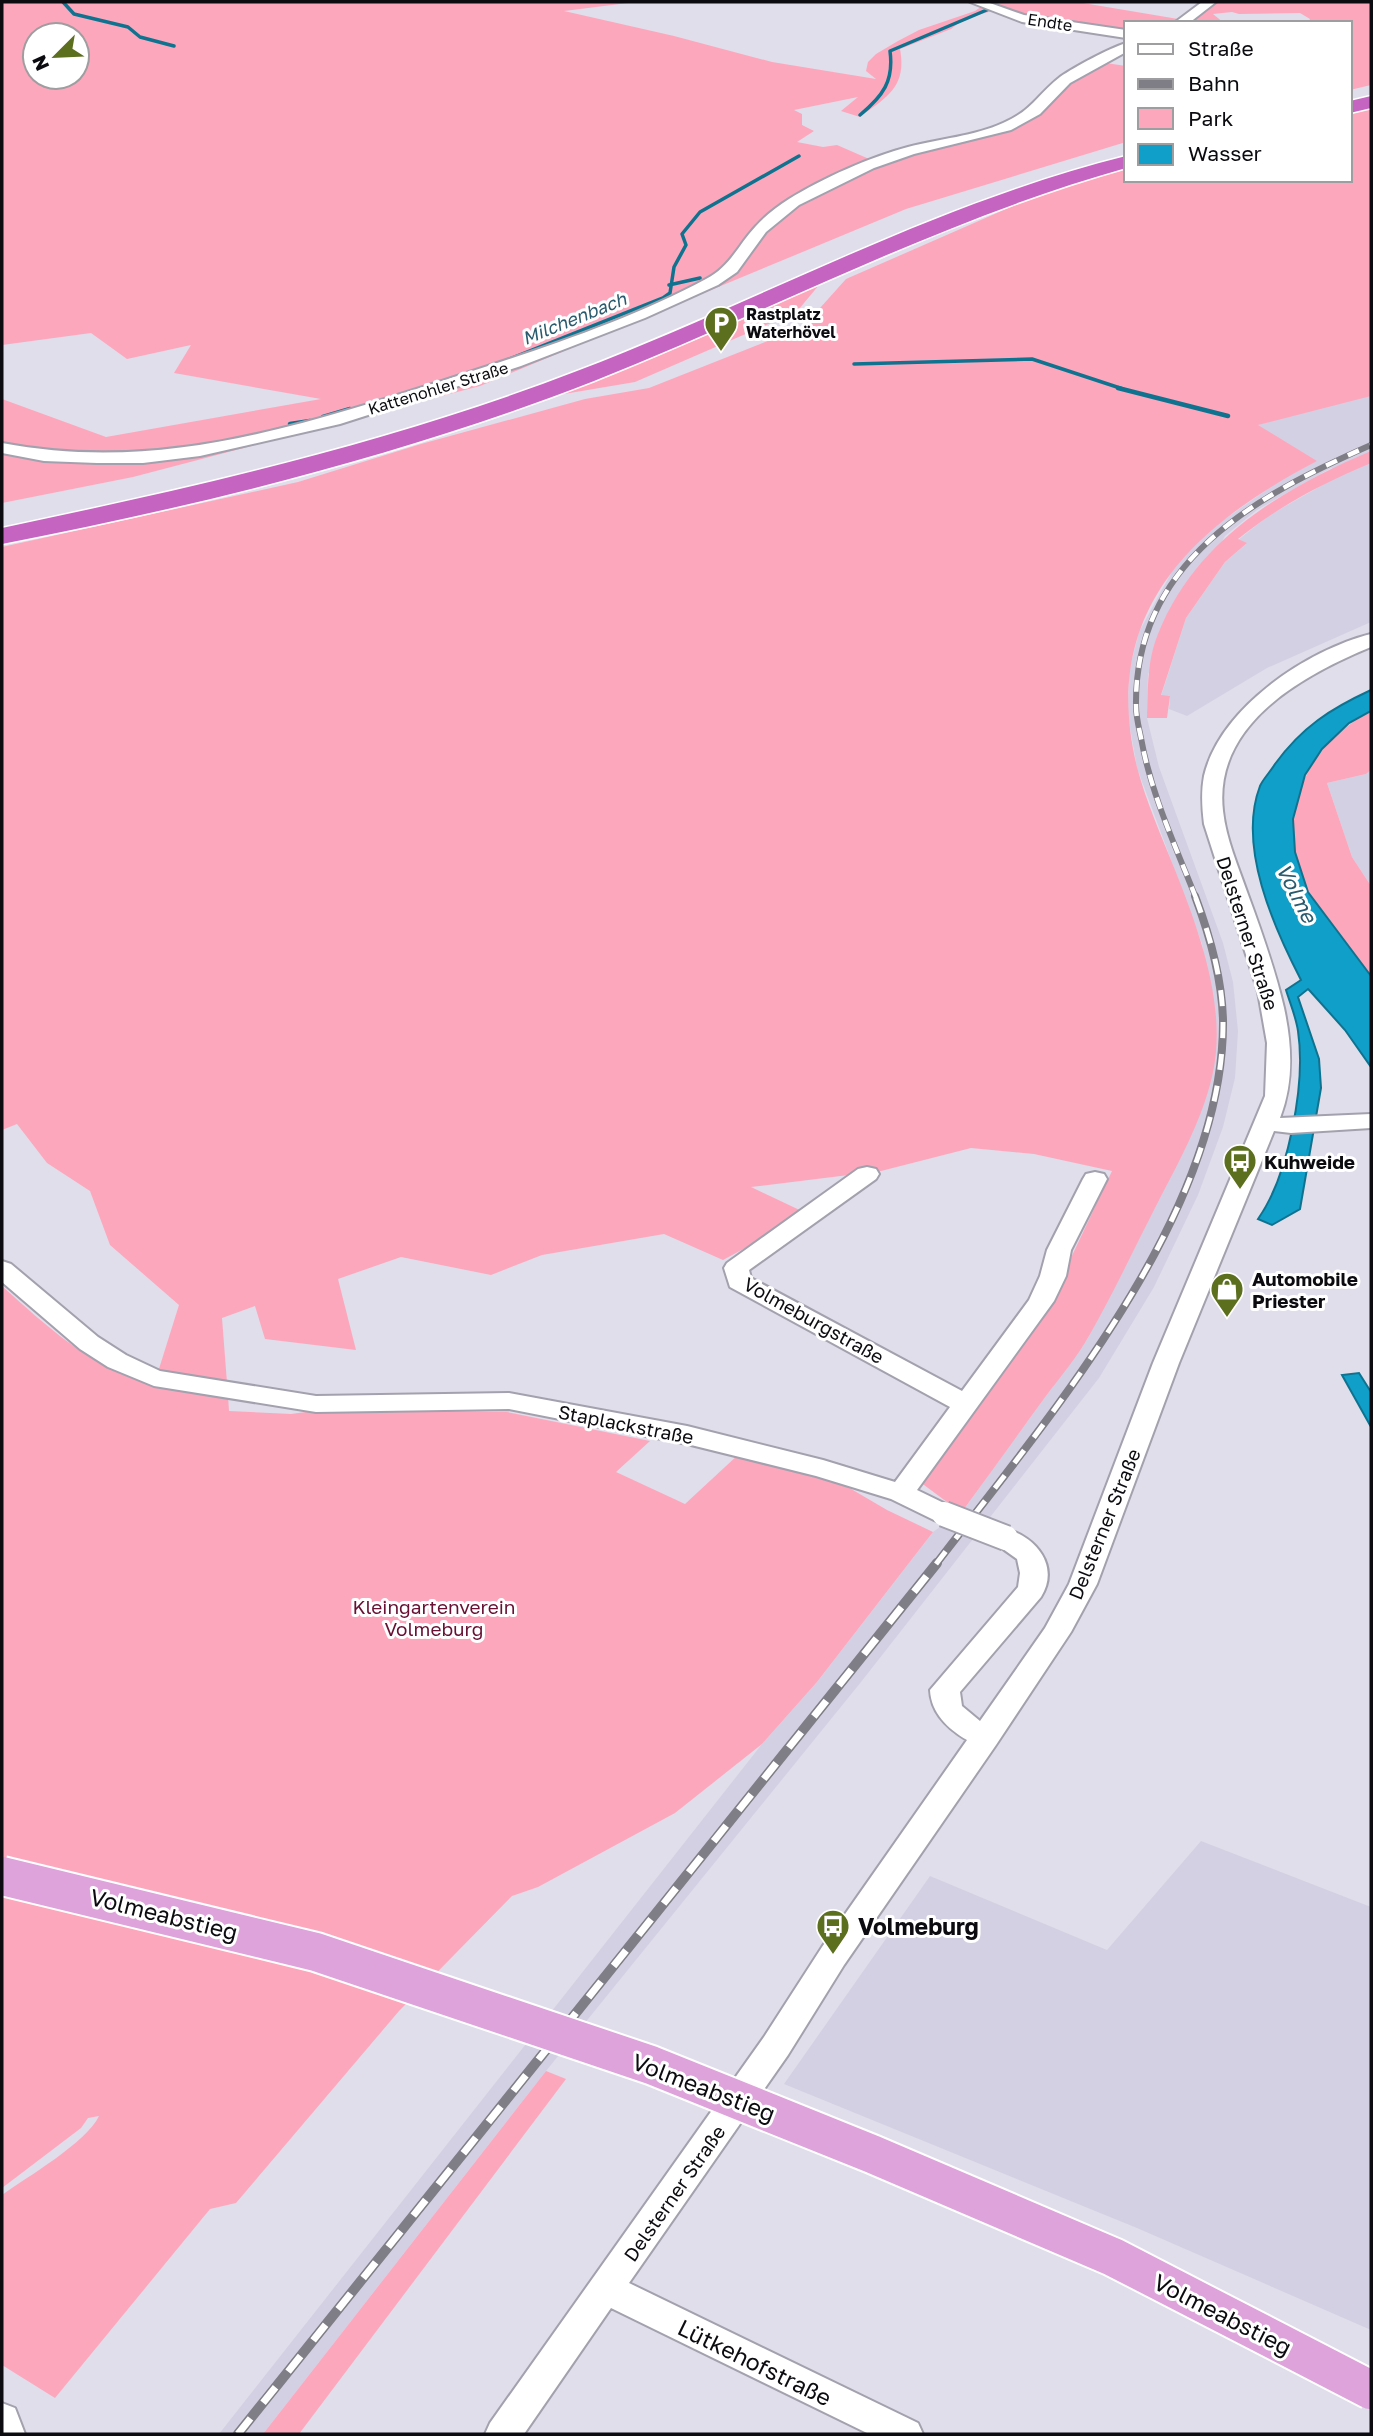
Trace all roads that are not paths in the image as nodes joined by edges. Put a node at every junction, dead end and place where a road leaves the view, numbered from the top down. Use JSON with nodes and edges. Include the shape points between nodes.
{"nodes":[{"id":1,"x":976,"y":2,"type":"edge"},
{"id":2,"x":1210,"y":2,"type":"edge"},
{"id":3,"x":1183,"y":21,"type":"edge"},
{"id":4,"x":1124,"y":34,"type":"edge"},
{"id":5,"x":1124,"y":48,"type":"edge"},
{"id":6,"x":1371,"y":100,"type":"edge"},
{"id":7,"x":1352,"y":105,"type":"edge"},
{"id":8,"x":1124,"y":161,"type":"edge"},
{"id":9,"x":2,"y":448,"type":"edge"},
{"id":10,"x":256,"y":471,"type":"junction"},
{"id":11,"x":2,"y":522,"type":"edge"},
{"id":12,"x":2,"y":536,"type":"edge"},
{"id":13,"x":1371,"y":640,"type":"edge"},
{"id":14,"x":1371,"y":1121,"type":"edge"},
{"id":15,"x":1279,"y":1125,"type":"junction"},
{"id":16,"x":867,"y":1174,"type":"dead end"},
{"id":17,"x":1095,"y":1179,"type":"dead end"},
{"id":18,"x":2,"y":1269,"type":"edge"},
{"id":19,"x":967,"y":1405,"type":"junction"},
{"id":20,"x":901,"y":1493,"type":"junction"},
{"id":21,"x":985,"y":1738,"type":"junction"},
{"id":22,"x":2,"y":1876,"type":"edge"},
{"id":23,"x":606,"y":2289,"type":"junction"},
{"id":24,"x":1371,"y":2390,"type":"edge"},
{"id":25,"x":2,"y":2419,"type":"edge"},
{"id":26,"x":7,"y":2434,"type":"edge"},
{"id":27,"x":503,"y":2434,"type":"edge"},
{"id":28,"x":905,"y":2434,"type":"edge"}],
"edges":[{"from":1,"to":4,"type":"street","name":"Endte","via":[[1022,18]]},
{"from":2,"to":3,"type":"street"},
{"from":5,"to":9,"type":"street","name":"Kattenohler Straße","via":[[1065,80],[1035,111],[1006,127],[869,165],[794,202],[761,229],[732,269],[713,282],[640,316],[515,363],[334,420],[200,452],[97,458],[44,456]]},
{"from":6,"to":7,"type":"highway"},
{"from":8,"to":10,"type":"highway","via":[[930,227],[584,377],[455,422]]},
{"from":10,"to":11,"type":"highway"},
{"from":10,"to":12,"type":"highway"},
{"from":13,"to":15,"type":"street","name":"Delsterner Straße","via":[[1301,673],[1259,702],[1228,743],[1212,784],[1217,842],[1278,1026]]},
{"from":14,"to":15,"type":"street"},
{"from":15,"to":21,"type":"street","name":"Delsterner Straße","via":[[1166,1363],[1083,1584],[1036,1665]]},
{"from":16,"to":19,"type":"street","name":"Volmeburgstraße","via":[[736,1268],[739,1282]]},
{"from":17,"to":19,"type":"street","via":[[1059,1251],[1041,1301]]},
{"from":18,"to":20,"type":"street","name":"Staplackstraße","via":[[89,1343],[124,1365],[166,1381],[316,1404],[509,1401],[689,1435]]},
{"from":19,"to":20,"type":"street"},
{"from":20,"to":21,"type":"street","name":"Staplackstraße","bridge":true,"via":[[1020,1544],[1035,1566],[1031,1590],[945,1690],[944,1699],[953,1714]]},
{"from":21,"to":23,"type":"street","name":"Delsterner Straße"},
{"from":22,"to":24,"type":"main road","name":"Volmeabstieg","bridge":true,"via":[[316,1952],[651,2065],[1113,2257]]},
{"from":23,"to":27,"type":"street","name":"Delsterner Straße"},
{"from":23,"to":28,"type":"street","name":"Lütkehofstraße"},
{"from":25,"to":26,"type":"street"}]}
